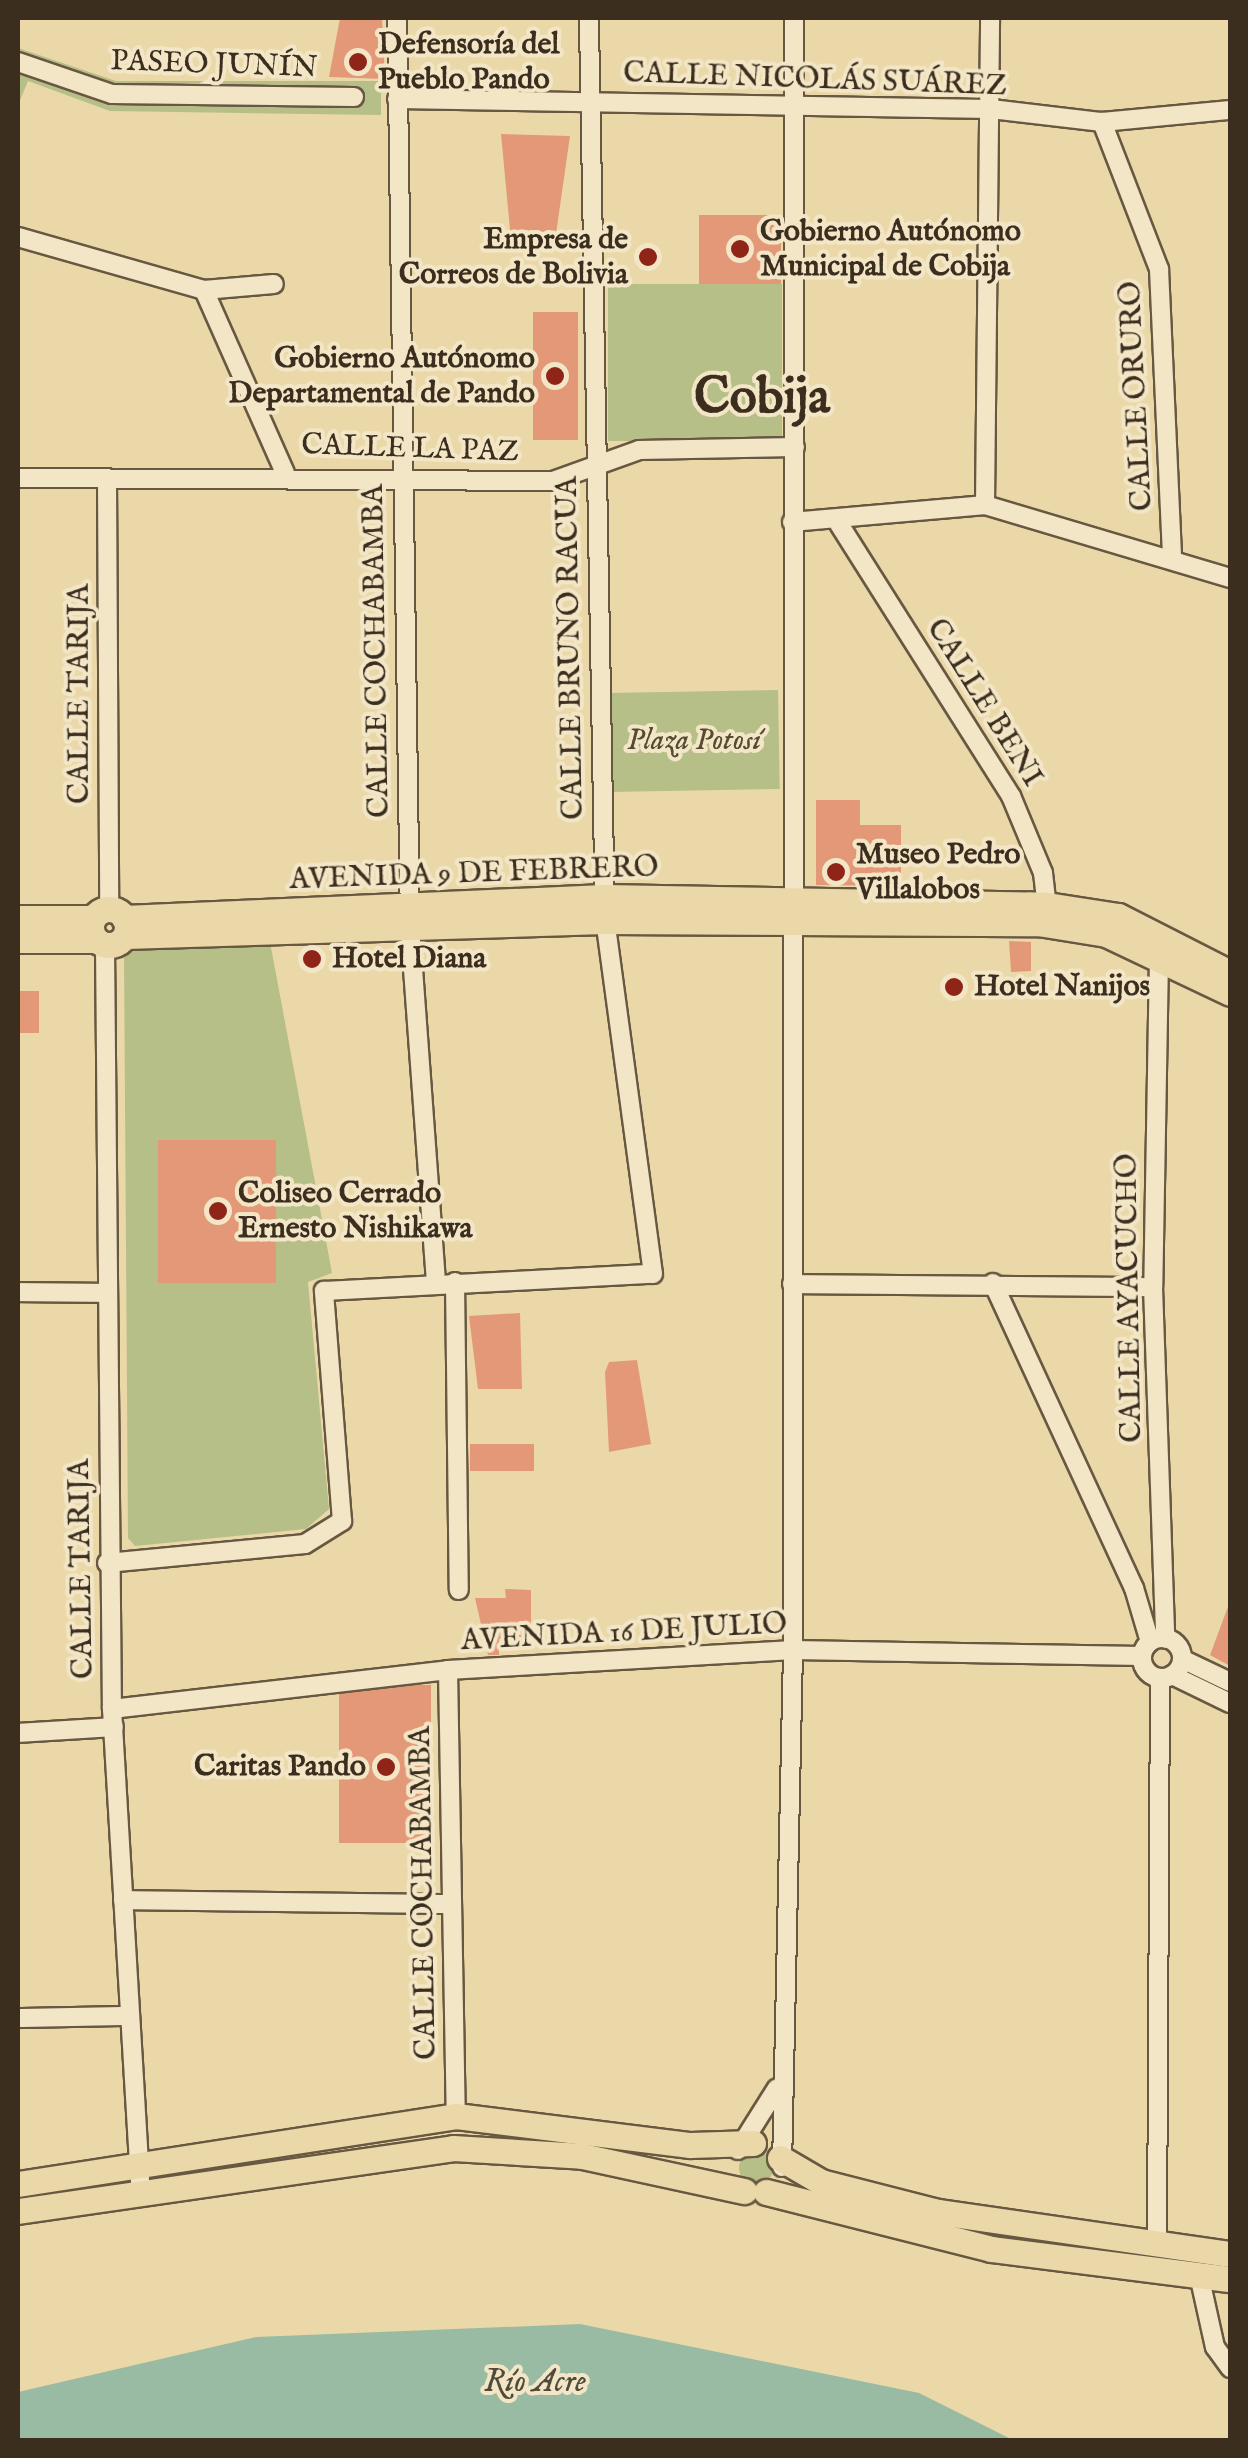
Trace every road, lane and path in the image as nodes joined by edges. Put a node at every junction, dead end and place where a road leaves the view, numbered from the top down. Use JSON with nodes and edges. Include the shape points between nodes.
{"nodes":[{"id":1,"x":397,"y":18,"type":"edge"},
{"id":2,"x":590,"y":18,"type":"edge"},
{"id":3,"x":794,"y":18,"type":"edge"},
{"id":4,"x":990,"y":18,"type":"edge"},
{"id":5,"x":18,"y":62,"type":"edge"},
{"id":6,"x":354,"y":97,"type":"dead end"},
{"id":7,"x":398,"y":99,"type":"junction"},
{"id":8,"x":590,"y":101,"type":"junction"},
{"id":9,"x":796,"y":110,"type":"junction"},
{"id":10,"x":991,"y":110,"type":"junction"},
{"id":11,"x":1230,"y":110,"type":"edge"},
{"id":12,"x":1102,"y":122,"type":"junction"},
{"id":13,"x":18,"y":237,"type":"edge"},
{"id":14,"x":274,"y":284,"type":"dead end"},
{"id":15,"x":204,"y":290,"type":"junction"},
{"id":16,"x":794,"y":447,"type":"junction"},
{"id":17,"x":594,"y":468,"type":"junction"},
{"id":18,"x":285,"y":472,"type":"junction"},
{"id":19,"x":18,"y":478,"type":"edge"},
{"id":20,"x":107,"y":478,"type":"junction"},
{"id":21,"x":400,"y":479,"type":"junction"},
{"id":22,"x":985,"y":505,"type":"junction"},
{"id":23,"x":792,"y":522,"type":"junction"},
{"id":24,"x":839,"y":524,"type":"junction"},
{"id":25,"x":1172,"y":557,"type":"junction"},
{"id":26,"x":1230,"y":578,"type":"edge"},
{"id":27,"x":605,"y":909,"type":"junction"},
{"id":28,"x":1048,"y":914,"type":"junction"},
{"id":29,"x":795,"y":916,"type":"junction"},
{"id":30,"x":410,"y":917,"type":"junction"},
{"id":31,"x":18,"y":918,"type":"edge"},
{"id":32,"x":109,"y":928,"type":"junction"},
{"id":33,"x":18,"y":940,"type":"edge"},
{"id":34,"x":1159,"y":958,"type":"junction"},
{"id":35,"x":1230,"y":973,"type":"edge"},
{"id":36,"x":1230,"y":993,"type":"edge"},
{"id":37,"x":446,"y":1282,"type":"junction"},
{"id":38,"x":993,"y":1283,"type":"junction"},
{"id":39,"x":792,"y":1284,"type":"junction"},
{"id":40,"x":1153,"y":1287,"type":"junction"},
{"id":41,"x":18,"y":1292,"type":"edge"},
{"id":42,"x":108,"y":1293,"type":"junction"},
{"id":43,"x":107,"y":1563,"type":"junction"},
{"id":44,"x":458,"y":1590,"type":"dead end"},
{"id":45,"x":1152,"y":1646,"type":"junction"},
{"id":46,"x":793,"y":1650,"type":"junction"},
{"id":47,"x":448,"y":1670,"type":"junction"},
{"id":48,"x":1171,"y":1671,"type":"junction"},
{"id":49,"x":1230,"y":1682,"type":"edge"},
{"id":50,"x":1230,"y":1703,"type":"edge"},
{"id":51,"x":113,"y":1718,"type":"junction"},
{"id":52,"x":18,"y":1733,"type":"edge"},
{"id":53,"x":123,"y":1900,"type":"junction"},
{"id":54,"x":452,"y":1904,"type":"junction"},
{"id":55,"x":126,"y":2016,"type":"junction"},
{"id":56,"x":18,"y":2018,"type":"edge"},
{"id":57,"x":782,"y":2078,"type":"junction"},
{"id":58,"x":456,"y":2116,"type":"junction"},
{"id":59,"x":744,"y":2145,"type":"junction"},
{"id":60,"x":781,"y":2162,"type":"junction"},
{"id":61,"x":137,"y":2164,"type":"junction"},
{"id":62,"x":18,"y":2184,"type":"edge"},
{"id":63,"x":141,"y":2191,"type":"junction"},
{"id":64,"x":755,"y":2192,"type":"junction"},
{"id":65,"x":18,"y":2211,"type":"edge"},
{"id":66,"x":1156,"y":2244,"type":"junction"},
{"id":67,"x":1230,"y":2254,"type":"edge"},
{"id":68,"x":1198,"y":2275,"type":"junction"},
{"id":69,"x":1230,"y":2279,"type":"edge"},
{"id":70,"x":1230,"y":2368,"type":"edge"}],
"edges":[{"from":1,"to":7,"type":"street","name":"CALLE COCHABAMBA"},
{"from":2,"to":8,"type":"street","name":"CALLE BRUNO RACUA"},
{"from":3,"to":9,"type":"street"},
{"from":4,"to":10,"type":"street"},
{"from":5,"to":6,"type":"street","name":"PASEO JUNÍN","via":[[112,94]]},
{"from":7,"to":8,"type":"street","name":"CALLE NICOLÁS SUÁREZ"},
{"from":7,"to":21,"type":"street","name":"CALLE COCHABAMBA"},
{"from":8,"to":9,"type":"street","name":"CALLE NICOLÁS SUÁREZ"},
{"from":8,"to":17,"type":"street","name":"CALLE BRUNO RACUA"},
{"from":9,"to":10,"type":"street","name":"CALLE NICOLÁS SUÁREZ"},
{"from":9,"to":16,"type":"street"},
{"from":10,"to":12,"type":"street","name":"CALLE NICOLÁS SUÁREZ"},
{"from":10,"to":22,"type":"street"},
{"from":11,"to":12,"type":"street","name":"CALLE NICOLÁS SUÁREZ"},
{"from":12,"to":25,"type":"street","name":"CALLE ORURO","via":[[1159,270]]},
{"from":13,"to":15,"type":"street"},
{"from":14,"to":15,"type":"street"},
{"from":15,"to":18,"type":"street"},
{"from":16,"to":17,"type":"street","name":"CALLE LA PAZ","via":[[639,450]]},
{"from":16,"to":23,"type":"street"},
{"from":17,"to":21,"type":"street","name":"CALLE LA PAZ","via":[[552,480]]},
{"from":17,"to":27,"type":"street","name":"CALLE BRUNO RACUA"},
{"from":18,"to":20,"type":"street","name":"CALLE LA PAZ"},
{"from":18,"to":21,"type":"street","name":"CALLE LA PAZ"},
{"from":19,"to":20,"type":"street","name":"CALLE LA PAZ"},
{"from":20,"to":32,"type":"street","name":"CALLE TARIJA"},
{"from":21,"to":30,"type":"street","name":"CALLE COCHABAMBA"},
{"from":22,"to":24,"type":"street"},
{"from":22,"to":25,"type":"street"},
{"from":23,"to":24,"type":"street"},
{"from":23,"to":29,"type":"street"},
{"from":24,"to":28,"type":"street","name":"CALLE BENI","via":[[1012,796]]},
{"from":25,"to":26,"type":"street"},
{"from":27,"to":29,"type":"main road","name":"AVENIDA 9 DE FEBRERO"},
{"from":27,"to":30,"type":"main road","name":"AVENIDA 9 DE FEBRERO"},
{"from":27,"to":37,"type":"street","name":"CALLE BRUNO RACUA","via":[[653,1274]]},
{"from":28,"to":29,"type":"main road","name":"AVENIDA 9 DE FEBRERO"},
{"from":28,"to":34,"type":"main road","name":"AVENIDA 9 DE FEBRERO"},
{"from":28,"to":35,"type":"main road","name":"AVENIDA 9 DE FEBRERO","via":[[1118,916]]},
{"from":29,"to":39,"type":"street"},
{"from":30,"to":32,"type":"main road","name":"AVENIDA 9 DE FEBRERO"},
{"from":30,"to":37,"type":"street","name":"CALLE COCHABAMBA"},
{"from":31,"to":32,"type":"main road","name":"AVENIDA 9 DE FEBRERO"},
{"from":32,"to":33,"type":"main road","name":"AVENIDA 9 DE FEBRERO"},
{"from":32,"to":42,"type":"street","name":"CALLE TARIJA"},
{"from":34,"to":36,"type":"main road","name":"AVENIDA 9 DE FEBRERO"},
{"from":34,"to":40,"type":"street","name":"CALLE AYACUCHO"},
{"from":37,"to":43,"type":"street","via":[[324,1291],[342,1521],[306,1544]]},
{"from":37,"to":44,"type":"street","name":"CALLE COCHABAMBA"},
{"from":38,"to":39,"type":"street"},
{"from":38,"to":40,"type":"street"},
{"from":38,"to":45,"type":"street","via":[[1134,1588]]},
{"from":39,"to":46,"type":"street"},
{"from":40,"to":45,"type":"street","name":"CALLE AYACUCHO"},
{"from":41,"to":42,"type":"street"},
{"from":42,"to":43,"type":"street","name":"CALLE TARIJA"},
{"from":43,"to":51,"type":"street","name":"CALLE TARIJA"},
{"from":45,"to":46,"type":"street","name":"AVENIDA 16 DE JULIO"},
{"from":45,"to":48,"type":"street"},
{"from":45,"to":48,"type":"street"},
{"from":46,"to":47,"type":"street","name":"AVENIDA 16 DE JULIO"},
{"from":46,"to":57,"type":"street"},
{"from":47,"to":51,"type":"street","name":"AVENIDA 16 DE JULIO"},
{"from":47,"to":54,"type":"street","name":"CALLE COCHABAMBA"},
{"from":48,"to":49,"type":"street"},
{"from":48,"to":50,"type":"street"},
{"from":48,"to":66,"type":"street"},
{"from":51,"to":52,"type":"street","name":"AVENIDA 16 DE JULIO"},
{"from":51,"to":53,"type":"street","name":"CALLE TARIJA"},
{"from":53,"to":54,"type":"street"},
{"from":53,"to":55,"type":"street","name":"CALLE TARIJA"},
{"from":54,"to":58,"type":"street","name":"CALLE COCHABAMBA"},
{"from":55,"to":56,"type":"street"},
{"from":55,"to":61,"type":"street","name":"CALLE TARIJA"},
{"from":57,"to":59,"type":"street"},
{"from":57,"to":60,"type":"street"},
{"from":58,"to":59,"type":"main road"},
{"from":58,"to":61,"type":"main road"},
{"from":59,"to":60,"type":"main road"},
{"from":59,"to":64,"type":"main road","via":[[730,2172]]},
{"from":60,"to":64,"type":"main road"},
{"from":60,"to":66,"type":"main road","via":[[821,2182],[938,2212]]},
{"from":61,"to":62,"type":"main road"},
{"from":61,"to":63,"type":"street","name":"CALLE TARIJA"},
{"from":63,"to":64,"type":"main road","via":[[453,2148],[582,2156]]},
{"from":63,"to":65,"type":"main road"},
{"from":64,"to":68,"type":"main road","via":[[992,2250]]},
{"from":66,"to":67,"type":"main road"},
{"from":68,"to":69,"type":"main road"},
{"from":68,"to":70,"type":"street","via":[[1214,2347]]}]}
